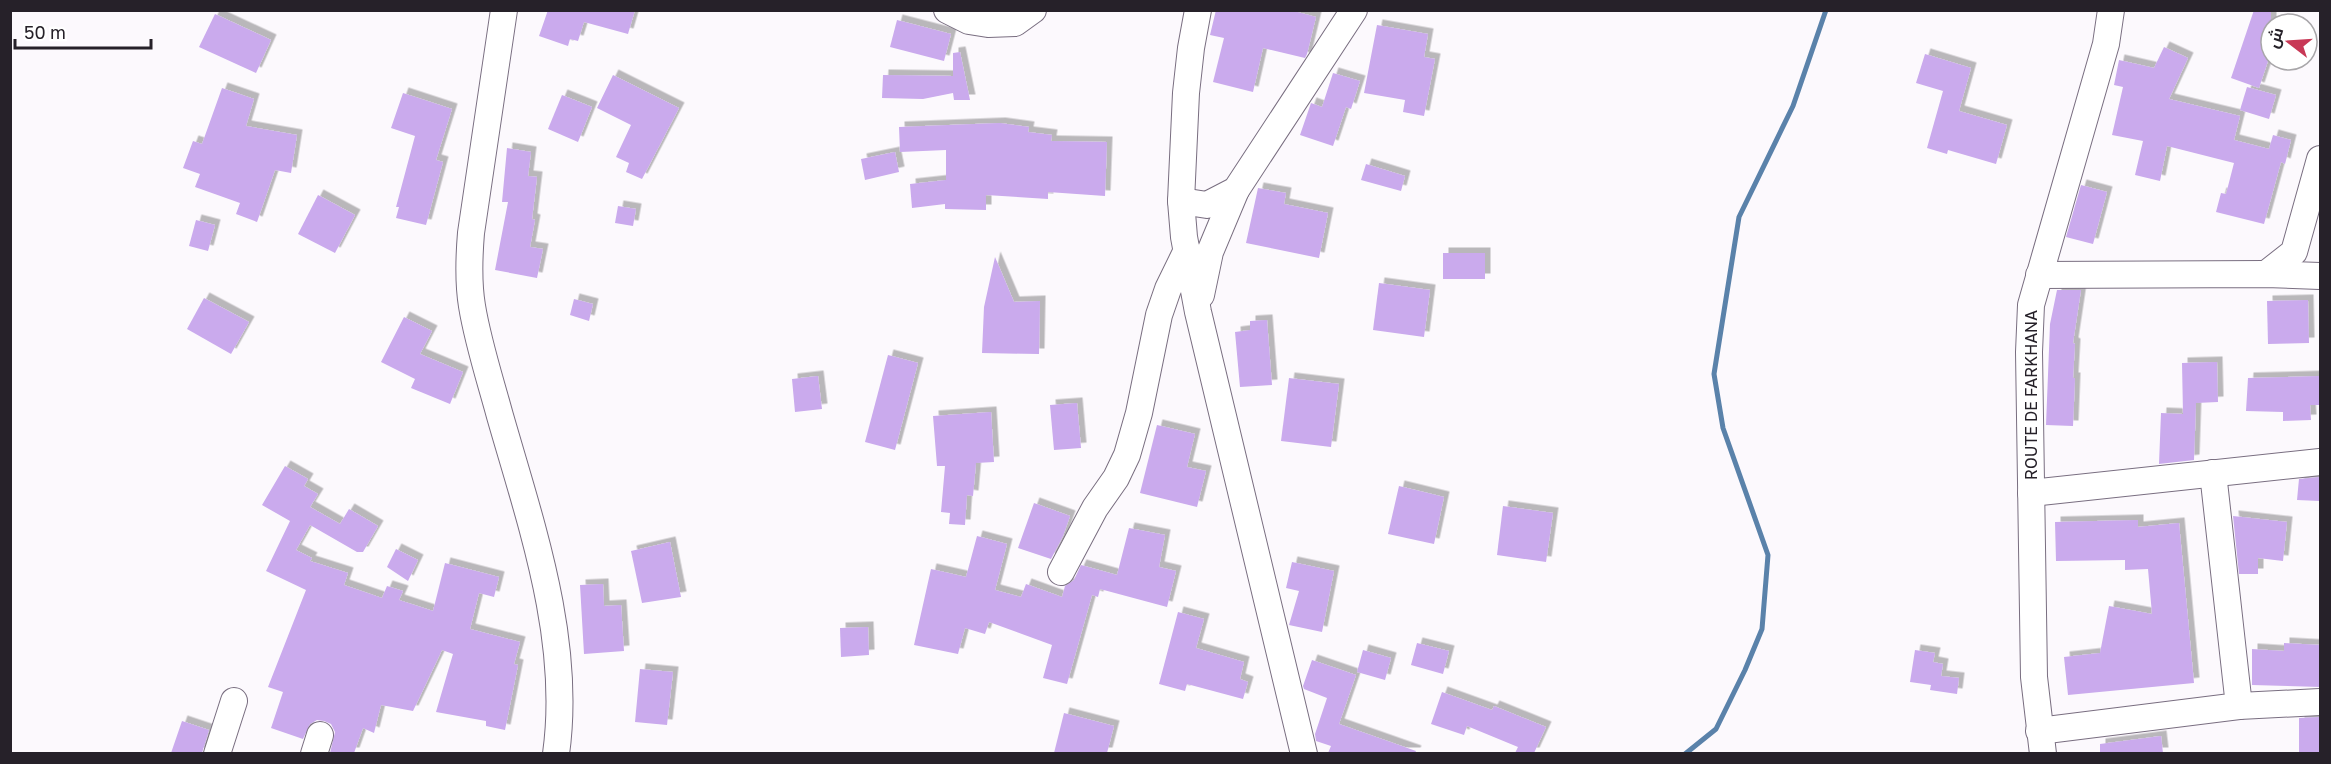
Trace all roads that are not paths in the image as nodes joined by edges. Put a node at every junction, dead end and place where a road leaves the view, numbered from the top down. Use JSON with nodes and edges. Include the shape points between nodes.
{"nodes":[{"id":1,"x":504,"y":10,"type":"edge"},
{"id":2,"x":947,"y":10,"type":"edge"},
{"id":3,"x":1033,"y":10,"type":"edge"},
{"id":4,"x":1198,"y":10,"type":"edge"},
{"id":5,"x":1354,"y":10,"type":"edge"},
{"id":6,"x":2111,"y":10,"type":"edge"},
{"id":7,"x":2320,"y":159,"type":"edge"},
{"id":8,"x":1236,"y":190,"type":"junction"},
{"id":9,"x":1181,"y":201,"type":"junction"},
{"id":10,"x":1187,"y":250,"type":"junction"},
{"id":11,"x":2266,"y":274,"type":"junction"},
{"id":12,"x":2039,"y":275,"type":"junction"},
{"id":13,"x":2320,"y":276,"type":"edge"},
{"id":14,"x":1198,"y":312,"type":"junction"},
{"id":15,"x":2320,"y":462,"type":"edge"},
{"id":16,"x":2212,"y":473,"type":"junction"},
{"id":17,"x":2031,"y":493,"type":"junction"},
{"id":18,"x":1061,"y":572,"type":"dead end"},
{"id":19,"x":234,"y":701,"type":"dead end"},
{"id":20,"x":2320,"y":702,"type":"edge"},
{"id":21,"x":2239,"y":706,"type":"junction"},
{"id":22,"x":2041,"y":742,"type":"edge"},
{"id":23,"x":217,"y":753,"type":"edge"},
{"id":24,"x":556,"y":753,"type":"edge"},
{"id":25,"x":1304,"y":753,"type":"edge"}],
"edges":[{"from":1,"to":24,"type":"street","via":[[471,233],[471,295],[480,344],[548,601],[560,677]]},
{"from":2,"to":3,"type":"street","via":[[969,21],[988,24],[1016,22]]},
{"from":4,"to":9,"type":"street","via":[[1186,93]]},
{"from":5,"to":8,"type":"street"},
{"from":6,"to":12,"type":"street","name":"ROUTE DE FARKHANA","via":[[2106,44]]},
{"from":7,"to":11,"type":"street","via":[[2294,252]]},
{"from":8,"to":9,"type":"street","via":[[1207,205]]},
{"from":8,"to":14,"type":"street","via":[[1210,252]]},
{"from":9,"to":10,"type":"street"},
{"from":10,"to":14,"type":"street"},
{"from":10,"to":18,"type":"street","via":[[1159,315],[1128,455]]},
{"from":11,"to":12,"type":"street"},
{"from":11,"to":13,"type":"street"},
{"from":12,"to":17,"type":"street","name":"ROUTE DE FARKHANA","via":[[2031,305]]},
{"from":14,"to":25,"type":"street"},
{"from":15,"to":16,"type":"street"},
{"from":16,"to":17,"type":"street"},
{"from":16,"to":21,"type":"street"},
{"from":17,"to":22,"type":"street","name":"ROUTE DE FARKHANA","via":[[2034,676]]},
{"from":19,"to":23,"type":"street"},
{"from":20,"to":21,"type":"street"},
{"from":21,"to":22,"type":"street"}]}
